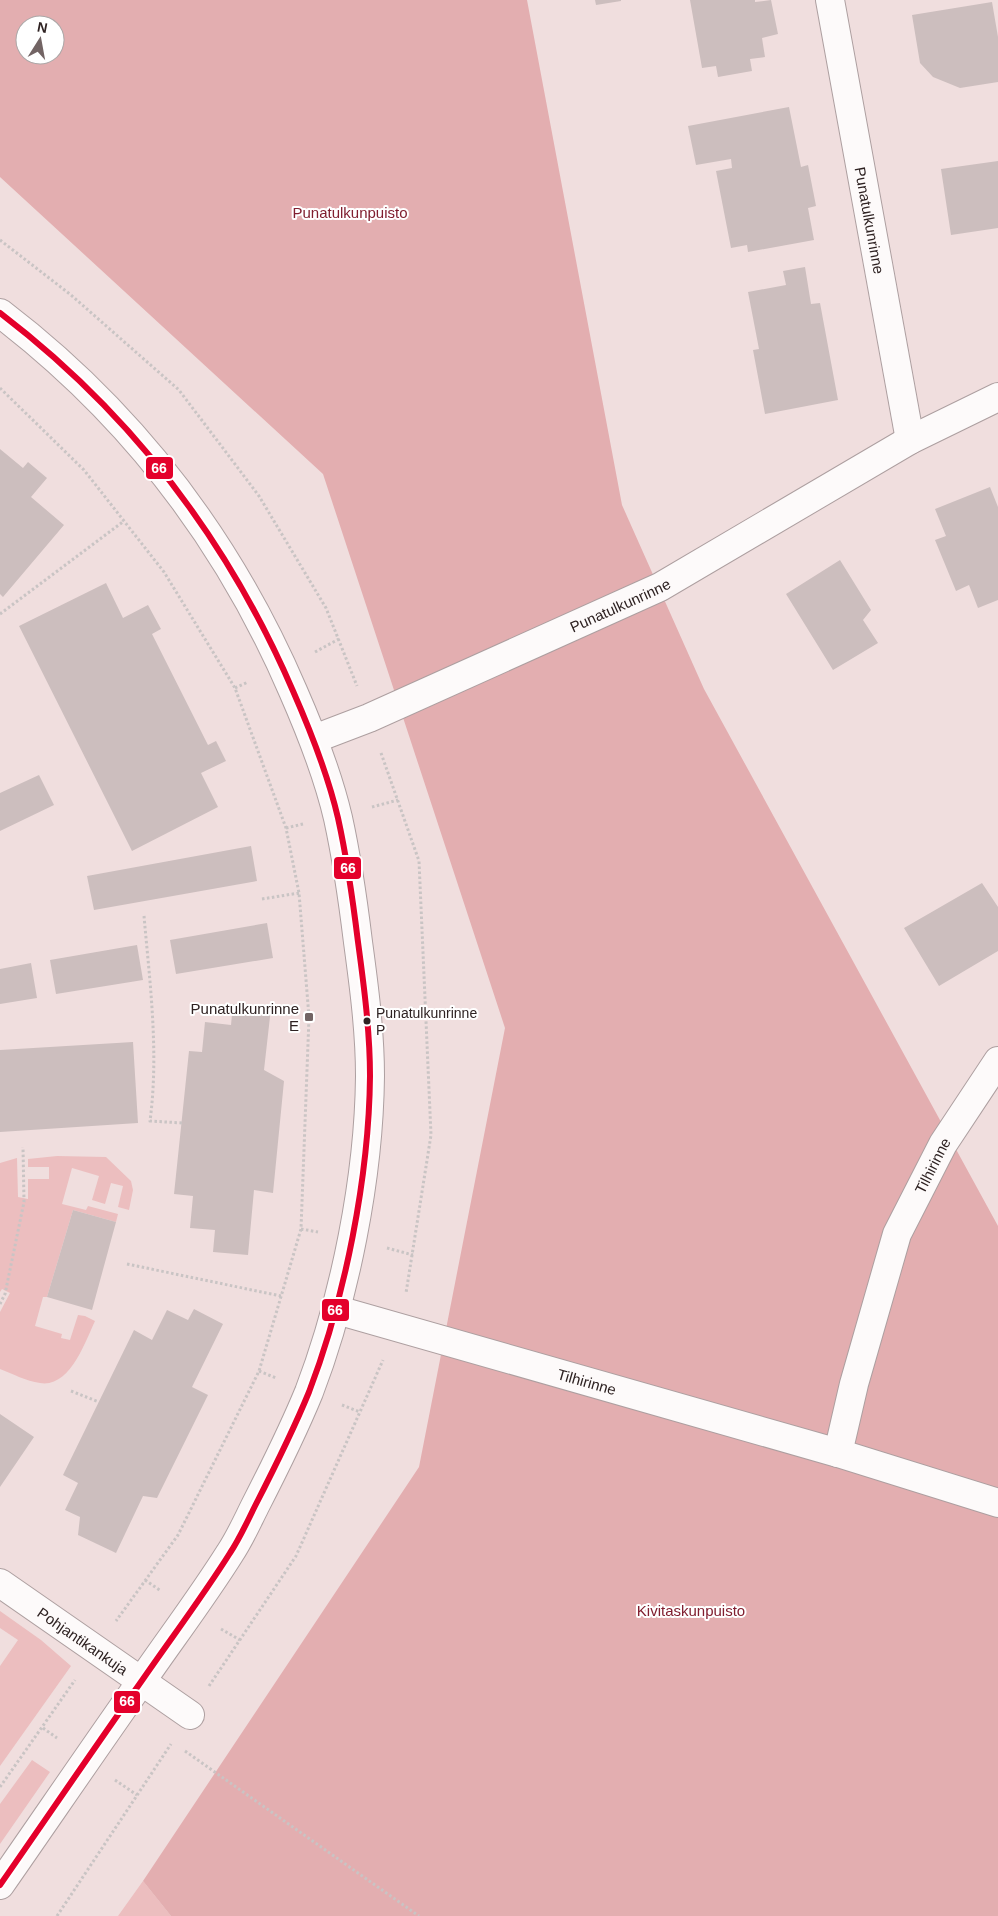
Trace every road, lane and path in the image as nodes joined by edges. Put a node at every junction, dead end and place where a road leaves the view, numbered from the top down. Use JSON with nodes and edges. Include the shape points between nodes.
{"nodes":[{"id":1,"x":830,"y":0,"type":"edge"},
{"id":2,"x":0,"y":313,"type":"edge"},
{"id":3,"x":0,"y":388,"type":"edge"},
{"id":4,"x":998,"y":397,"type":"edge"},
{"id":5,"x":910,"y":440,"type":"junction"},
{"id":6,"x":124,"y":521,"type":"junction"},
{"id":7,"x":0,"y":614,"type":"edge"},
{"id":8,"x":314,"y":738,"type":"junction"},
{"id":9,"x":299,"y":893,"type":"junction"},
{"id":10,"x":262,"y":899,"type":"dead end"},
{"id":11,"x":144,"y":916,"type":"dead end"},
{"id":12,"x":998,"y":1061,"type":"edge"},
{"id":13,"x":182,"y":1123,"type":"dead end"},
{"id":14,"x":23,"y":1147,"type":"dead end"},
{"id":15,"x":127,"y":1264,"type":"dead end"},
{"id":16,"x":281,"y":1296,"type":"junction"},
{"id":17,"x":0,"y":1304,"type":"edge"},
{"id":18,"x":337,"y":1310,"type":"junction"},
{"id":19,"x":396,"y":1328,"type":"junction"},
{"id":20,"x":72,"y":1391,"type":"dead end"},
{"id":21,"x":99,"y":1402,"type":"dead end"},
{"id":22,"x":838,"y":1453,"type":"junction"},
{"id":23,"x":998,"y":1503,"type":"edge"},
{"id":24,"x":0,"y":1583,"type":"edge"},
{"id":25,"x":96,"y":1650,"type":"junction"},
{"id":26,"x":141,"y":1682,"type":"junction"},
{"id":27,"x":190,"y":1715,"type":"joint"},
{"id":28,"x":0,"y":1787,"type":"edge"},
{"id":29,"x":0,"y":1885,"type":"edge"},
{"id":30,"x":57,"y":1916,"type":"edge"},
{"id":31,"x":419,"y":1916,"type":"edge"}],
"edges":[{"from":1,"to":5,"type":"street","name":"Punatulkunrinne"},
{"from":2,"to":8,"type":"street","via":[[75,375],[127,428],[202,522],[246,593],[284,668]]},
{"from":3,"to":6,"type":"path","via":[[84,470]]},
{"from":4,"to":5,"type":"street","name":"Punatulkunrinne"},
{"from":5,"to":8,"type":"street","name":"Punatulkunrinne","via":[[660,587],[369,718]]},
{"from":6,"to":7,"type":"path"},
{"from":6,"to":9,"type":"path","via":[[164,572],[234,688],[286,828]]},
{"from":8,"to":18,"type":"street","via":[[337,815],[351,886],[370,1075],[365,1153]]},
{"from":9,"to":10,"type":"path"},
{"from":9,"to":16,"type":"path","via":[[309,1017],[301,1229]]},
{"from":11,"to":13,"type":"path","via":[[152,1015],[154,1089],[150,1121]]},
{"from":12,"to":22,"type":"street","name":"Tilhirinne","via":[[943,1144],[897,1234]]},
{"from":14,"to":17,"type":"path","via":[[24,1202],[5,1294]]},
{"from":15,"to":16,"type":"path"},
{"from":16,"to":25,"type":"path","via":[[259,1371],[178,1535]]},
{"from":18,"to":19,"type":"street","name":"Tilhirinne"},
{"from":18,"to":26,"type":"street","via":[[308,1392],[233,1550]]},
{"from":19,"to":22,"type":"street","name":"Tilhirinne"},
{"from":19,"to":27,"type":"path","via":[[296,1556]]},
{"from":20,"to":21,"type":"path"},
{"from":22,"to":23,"type":"street","name":"Tilhirinne"},
{"from":24,"to":25,"type":"street","name":"Pohjantikankuja"},
{"from":25,"to":26,"type":"street","name":"Pohjantikankuja"},
{"from":25,"to":28,"type":"path"},
{"from":26,"to":27,"type":"street","name":"Pohjantikankuja"},
{"from":26,"to":29,"type":"street"},
{"from":30,"to":31,"type":"path","via":[[172,1742]]}]}
